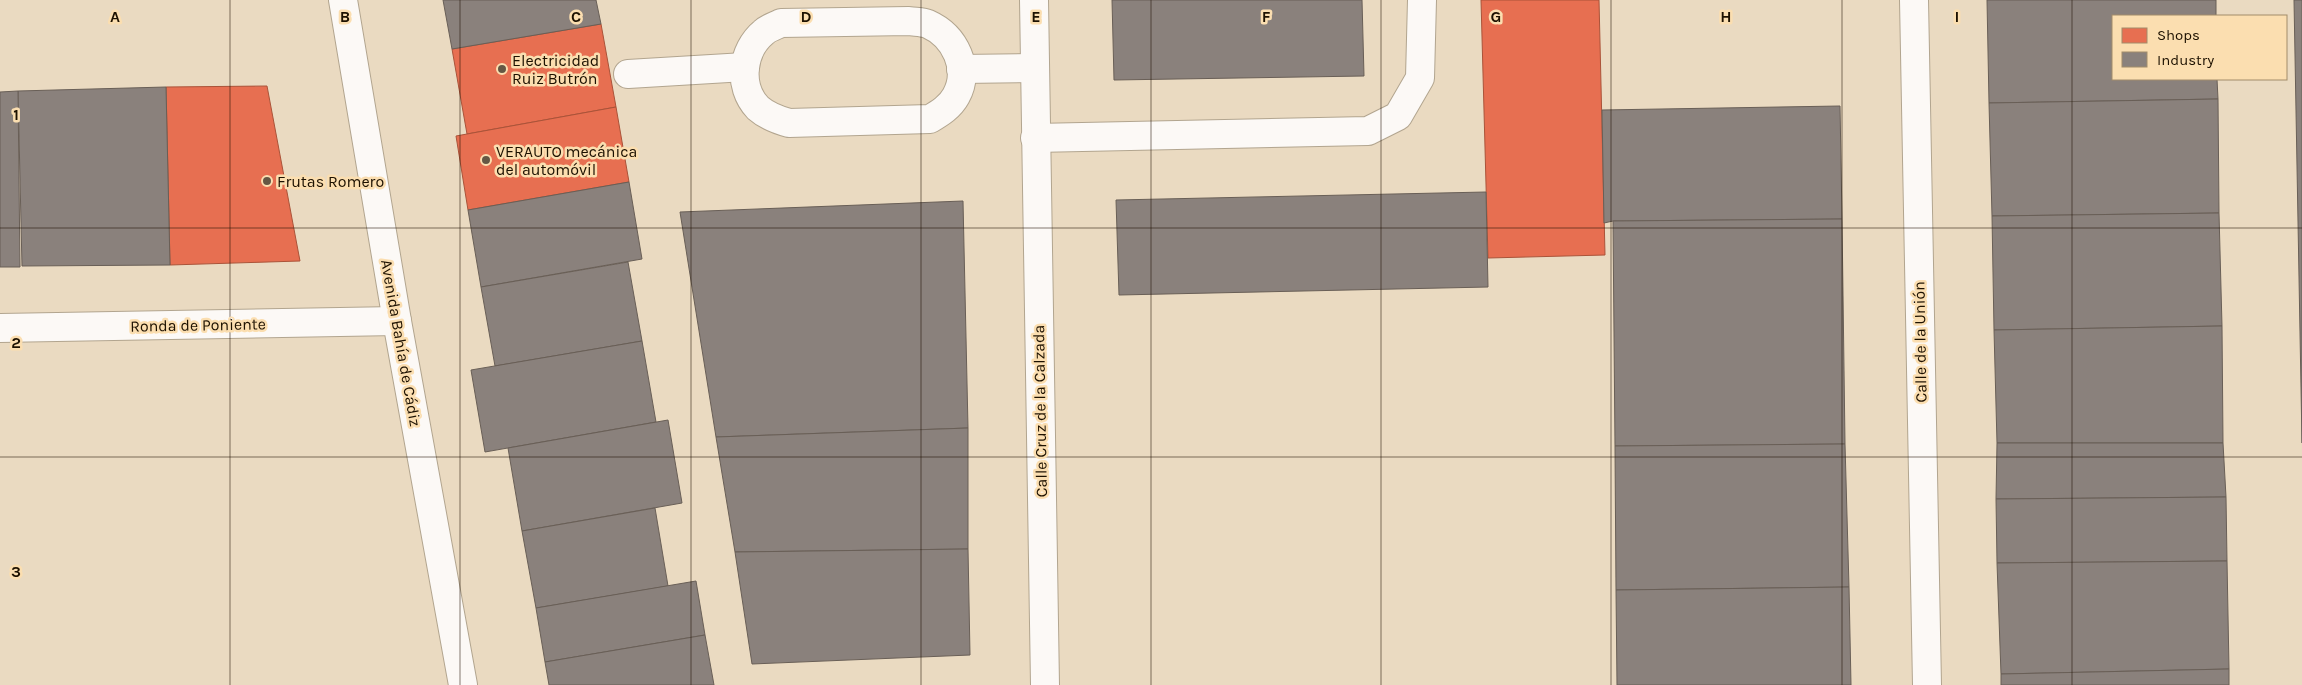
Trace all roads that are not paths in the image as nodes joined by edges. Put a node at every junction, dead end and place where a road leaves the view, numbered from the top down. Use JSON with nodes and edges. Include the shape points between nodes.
{"nodes":[{"id":1,"x":343,"y":0,"type":"edge"},
{"id":2,"x":1034,"y":0,"type":"edge"},
{"id":3,"x":1422,"y":0,"type":"edge"},
{"id":4,"x":1914,"y":0,"type":"edge"},
{"id":5,"x":745,"y":67,"type":"junction"},
{"id":6,"x":1035,"y":68,"type":"junction"},
{"id":7,"x":961,"y":70,"type":"junction"},
{"id":8,"x":628,"y":74,"type":"dead end"},
{"id":9,"x":1035,"y":138,"type":"junction"},
{"id":10,"x":397,"y":321,"type":"junction"},
{"id":11,"x":0,"y":328,"type":"edge"},
{"id":12,"x":463,"y":685,"type":"edge"},
{"id":13,"x":1045,"y":685,"type":"edge"},
{"id":14,"x":1927,"y":685,"type":"edge"}],
"edges":[{"from":1,"to":10,"type":"street","name":"Avenida Bahía de Cádiz"},
{"from":2,"to":6,"type":"street","name":"Calle Cruz de la Calzada"},
{"from":3,"to":9,"type":"street","via":[[1420,78],[1398,116],[1368,131]]},
{"from":4,"to":14,"type":"street","name":"Calle de la Unión"},
{"from":5,"to":7,"type":"street","via":[[753,43],[765,30],[781,23],[909,21],[927,23],[942,32],[954,45]]},
{"from":5,"to":7,"type":"street","via":[[748,93],[758,108],[772,118],[789,123],[930,119],[945,110],[956,96]]},
{"from":5,"to":8,"type":"street"},
{"from":6,"to":7,"type":"street"},
{"from":6,"to":9,"type":"street","name":"Calle Cruz de la Calzada"},
{"from":9,"to":13,"type":"street","name":"Calle Cruz de la Calzada"},
{"from":10,"to":11,"type":"street","name":"Ronda de Poniente"},
{"from":10,"to":12,"type":"street","name":"Avenida Bahía de Cádiz"}]}
